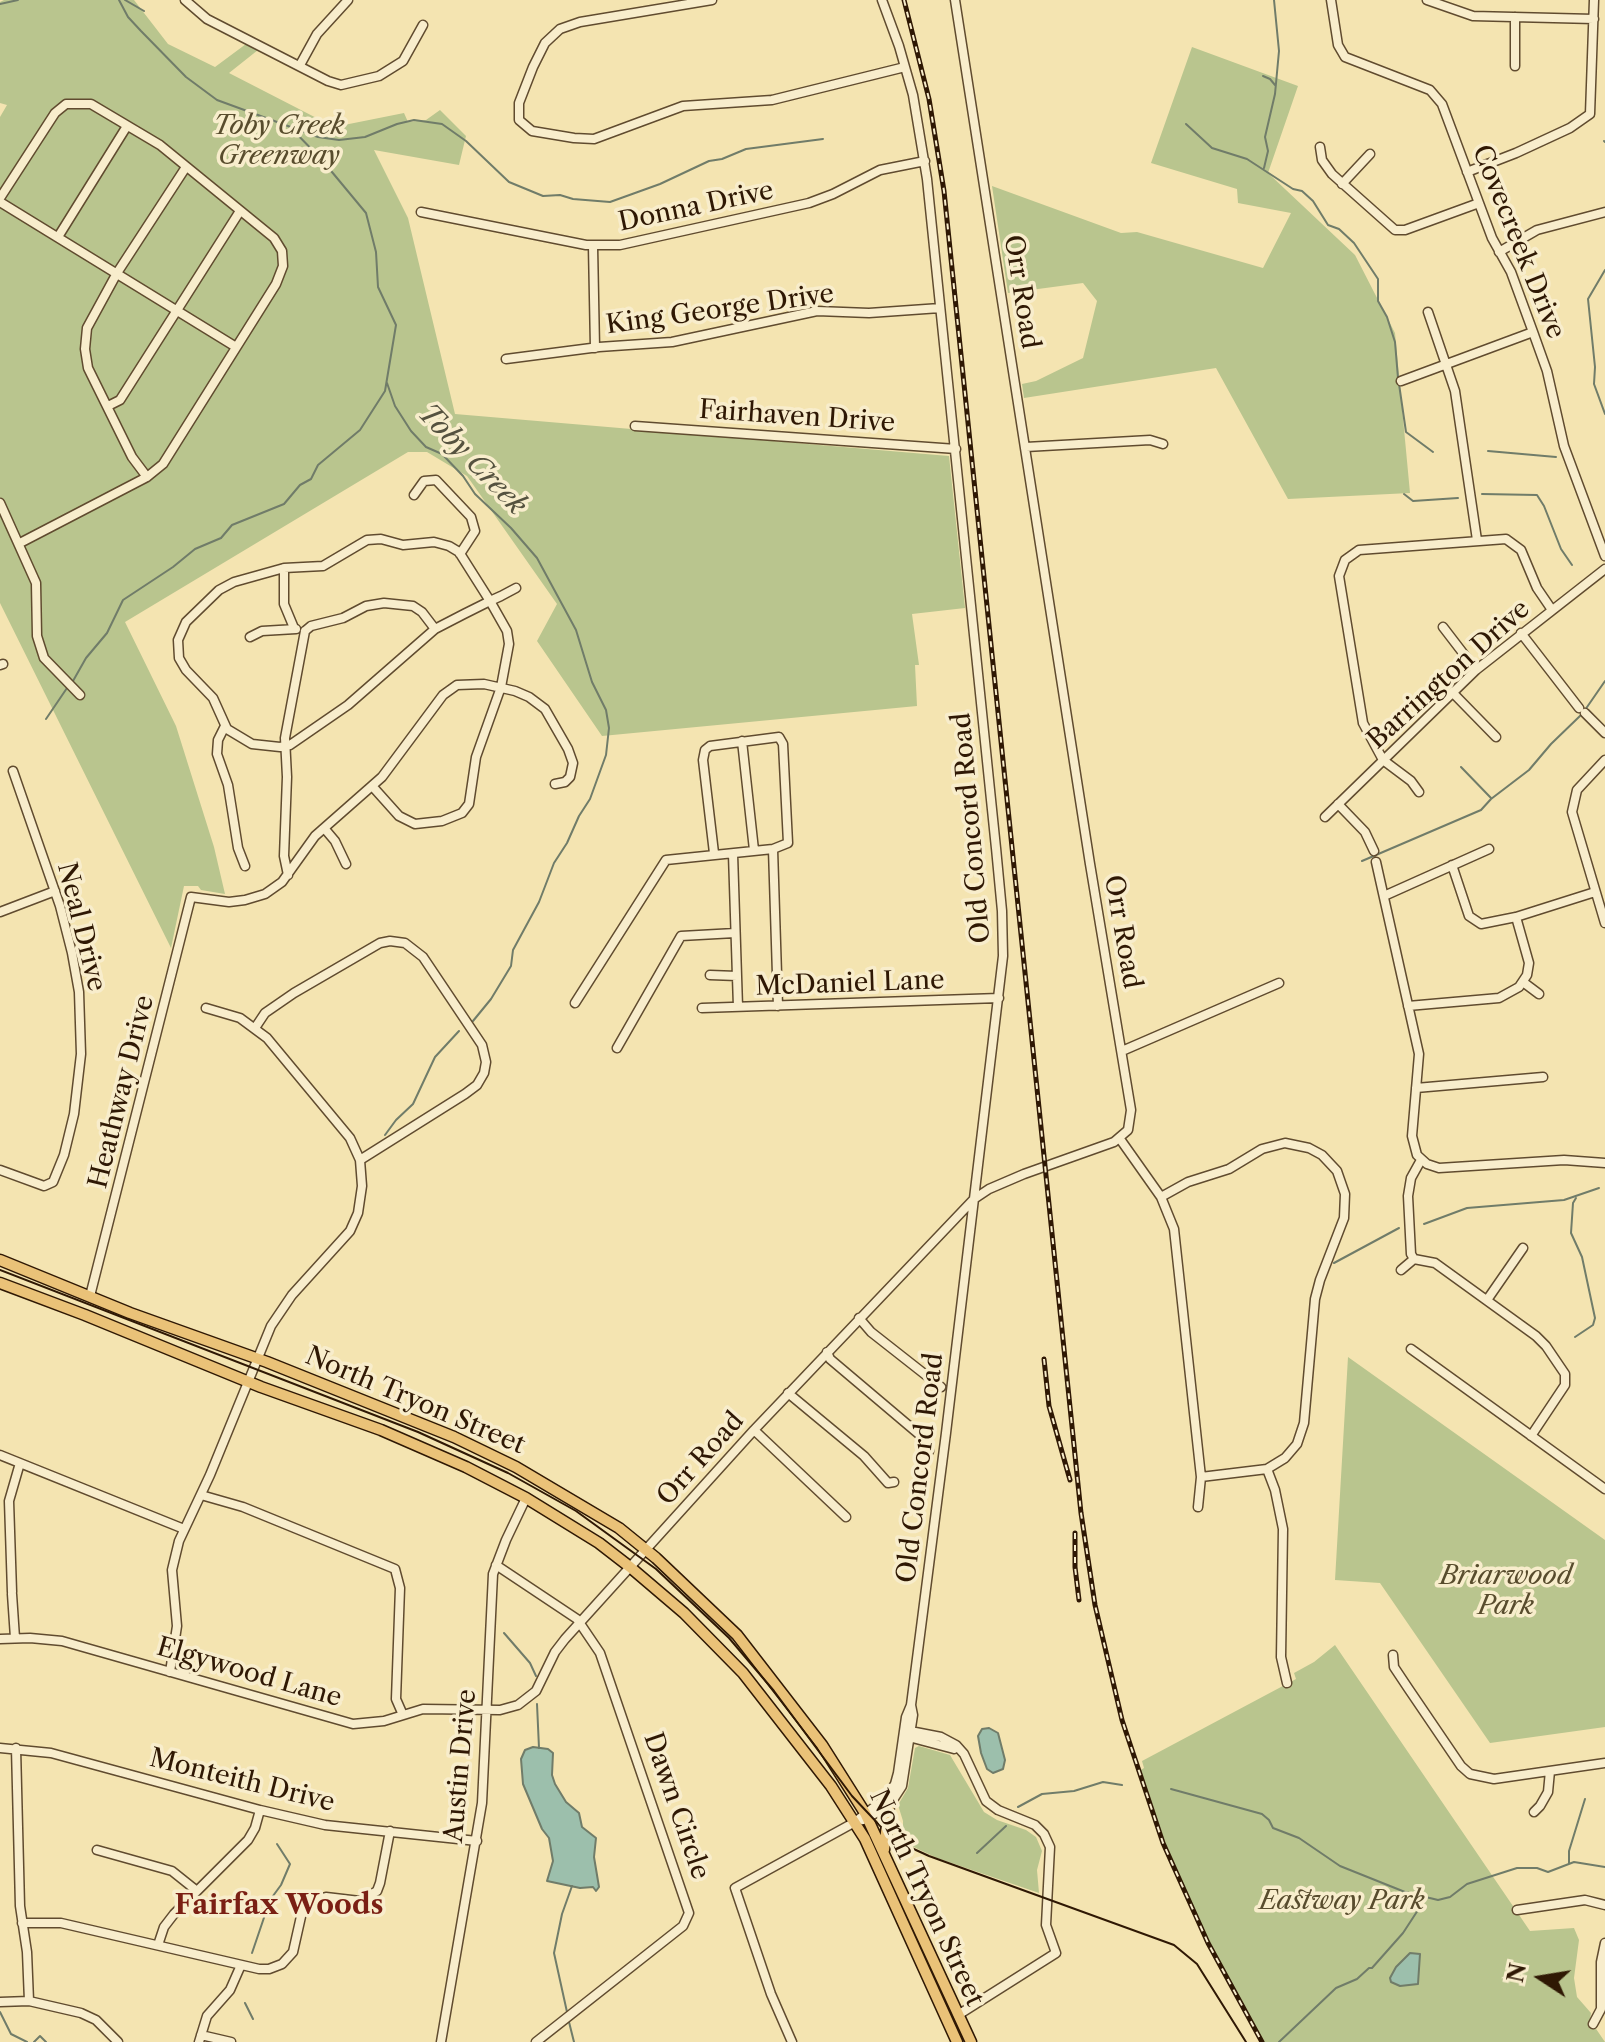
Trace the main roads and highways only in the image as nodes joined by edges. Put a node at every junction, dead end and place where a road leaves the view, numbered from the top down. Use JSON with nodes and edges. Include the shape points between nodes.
{"nodes":[{"id":1,"x":0,"y":1260,"type":"edge"},
{"id":2,"x":0,"y":1283,"type":"edge"},
{"id":3,"x":889,"y":1806,"type":"road end"},
{"id":4,"x":883,"y":1856,"type":"junction"},
{"id":5,"x":957,"y":2042,"type":"edge"},
{"id":6,"x":971,"y":2042,"type":"edge"}],
"edges":[{"from":1,"to":4,"type":"main road","name":"North Tryon Street","via":[[426,1425],[516,1467],[619,1528],[720,1618],[758,1660],[822,1745],[867,1816]]},
{"from":2,"to":5,"type":"main road","name":"North Tryon Street","via":[[466,1467],[526,1498],[630,1567],[743,1673],[825,1777],[888,1886]]},
{"from":3,"to":4,"type":"main road"},
{"from":4,"to":6,"type":"main road","name":"North Tryon Street"}]}
